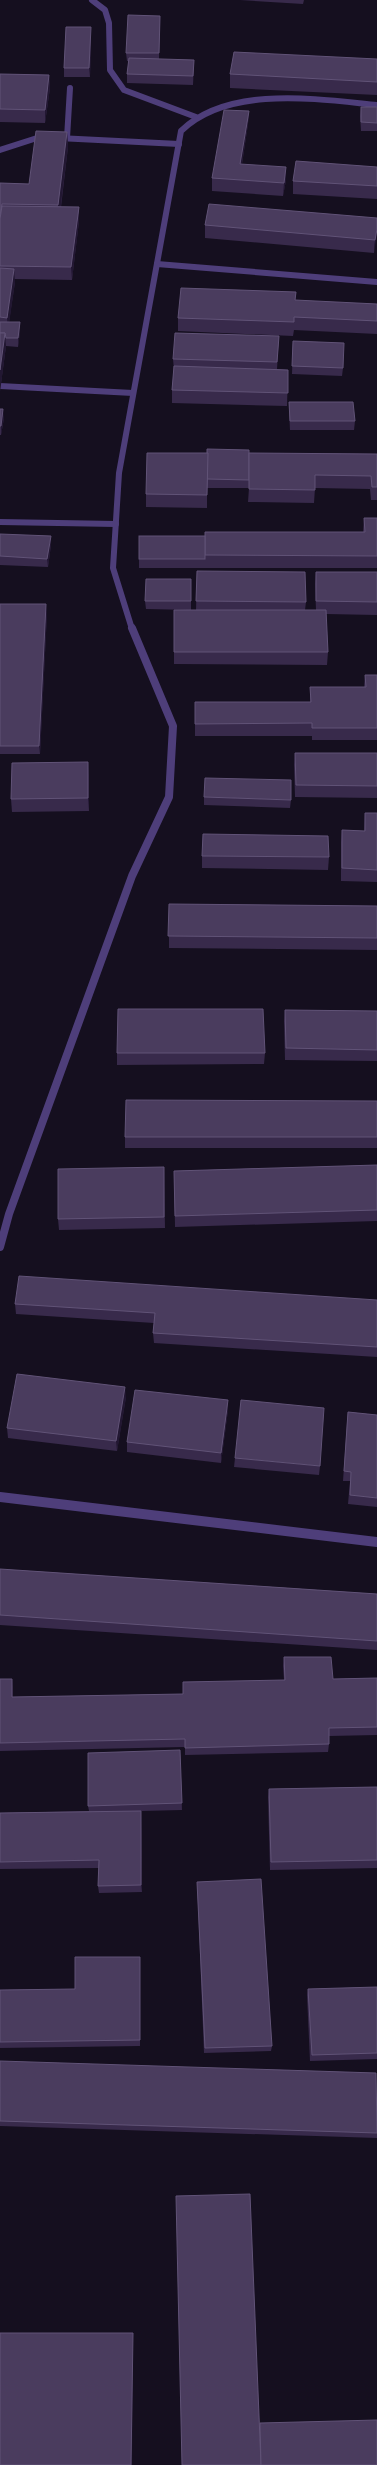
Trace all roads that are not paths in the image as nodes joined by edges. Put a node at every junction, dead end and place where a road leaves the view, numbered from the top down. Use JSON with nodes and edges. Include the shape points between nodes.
{"nodes":[{"id":1,"x":92,"y":0,"type":"edge"},
{"id":2,"x":70,"y":88,"type":"dead end"},
{"id":3,"x":377,"y":105,"type":"edge"},
{"id":4,"x":196,"y":117,"type":"junction"},
{"id":5,"x":67,"y":138,"type":"junction"},
{"id":6,"x":179,"y":144,"type":"junction"},
{"id":7,"x":0,"y":150,"type":"edge"},
{"id":8,"x":156,"y":264,"type":"junction"},
{"id":9,"x":377,"y":282,"type":"edge"},
{"id":10,"x":0,"y":386,"type":"edge"},
{"id":11,"x":133,"y":393,"type":"junction"},
{"id":12,"x":0,"y":522,"type":"edge"},
{"id":13,"x":116,"y":524,"type":"junction"},
{"id":14,"x":0,"y":1247,"type":"edge"},
{"id":15,"x":0,"y":1497,"type":"edge"},
{"id":16,"x":377,"y":1542,"type":"edge"}],
"edges":[{"from":1,"to":4,"type":"street","via":[[105,10],[109,23],[110,70],[124,90]]},
{"from":2,"to":5,"type":"street"},
{"from":3,"to":4,"type":"street","via":[[294,98],[230,104]]},
{"from":4,"to":6,"type":"street","via":[[181,131]]},
{"from":5,"to":6,"type":"street"},
{"from":5,"to":7,"type":"street","via":[[37,138]]},
{"from":6,"to":8,"type":"street"},
{"from":8,"to":9,"type":"street"},
{"from":8,"to":11,"type":"street"},
{"from":10,"to":11,"type":"street"},
{"from":11,"to":13,"type":"street","via":[[119,473]]},
{"from":12,"to":13,"type":"street"},
{"from":13,"to":14,"type":"street","via":[[113,568],[138,645],[174,726],[169,797],[132,876],[9,1214]]},
{"from":15,"to":16,"type":"street"}]}
